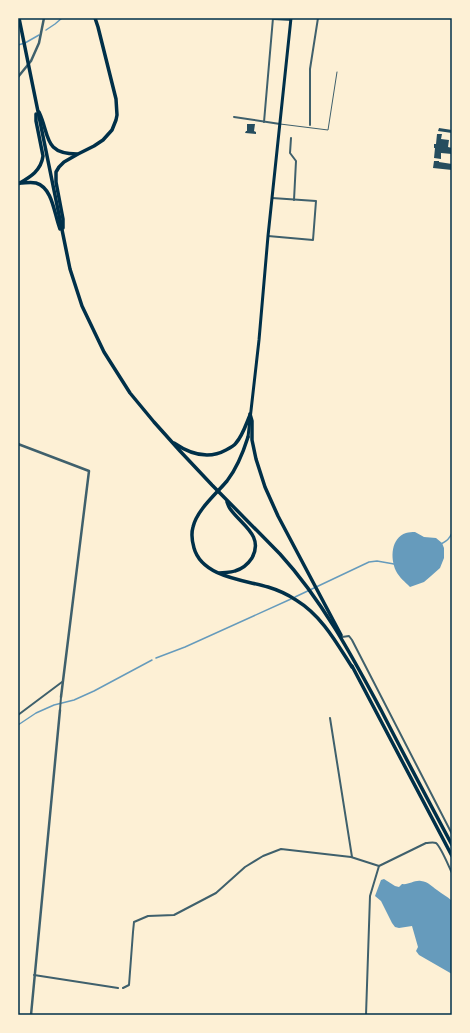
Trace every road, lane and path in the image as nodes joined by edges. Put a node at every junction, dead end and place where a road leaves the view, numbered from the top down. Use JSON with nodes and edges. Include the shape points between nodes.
{"nodes":[{"id":1,"x":19,"y":18,"type":"edge"},
{"id":2,"x":44,"y":18,"type":"edge"},
{"id":3,"x":94,"y":18,"type":"edge"},
{"id":4,"x":318,"y":18,"type":"edge"},
{"id":5,"x":273,"y":19,"type":"edge"},
{"id":6,"x":291,"y":19,"type":"edge"},
{"id":7,"x":337,"y":72,"type":"dead end"},
{"id":8,"x":18,"y":77,"type":"edge"},
{"id":9,"x":36,"y":104,"type":"junction"},
{"id":10,"x":234,"y":117,"type":"dead end"},
{"id":11,"x":264,"y":122,"type":"junction"},
{"id":12,"x":280,"y":124,"type":"junction"},
{"id":13,"x":310,"y":125,"type":"dead end"},
{"id":14,"x":291,"y":138,"type":"dead end"},
{"id":15,"x":78,"y":154,"type":"junction"},
{"id":16,"x":19,"y":183,"type":"edge"},
{"id":17,"x":272,"y":198,"type":"junction"},
{"id":18,"x":294,"y":200,"type":"junction"},
{"id":19,"x":268,"y":236,"type":"junction"},
{"id":20,"x":64,"y":239,"type":"junction"},
{"id":21,"x":250,"y":414,"type":"junction"},
{"id":22,"x":248,"y":437,"type":"joint"},
{"id":23,"x":18,"y":444,"type":"edge"},
{"id":24,"x":180,"y":449,"type":"junction"},
{"id":25,"x":224,"y":497,"type":"junction"},
{"id":26,"x":220,"y":573,"type":"junction"},
{"id":27,"x":331,"y":623,"type":"junction"},
{"id":28,"x":342,"y":637,"type":"junction"},
{"id":29,"x":352,"y":667,"type":"junction"},
{"id":30,"x":365,"y":681,"type":"junction"},
{"id":31,"x":62,"y":682,"type":"junction"},
{"id":32,"x":61,"y":697,"type":"joint"},
{"id":33,"x":60,"y":710,"type":"joint"},
{"id":34,"x":18,"y":715,"type":"edge"},
{"id":35,"x":330,"y":718,"type":"dead end"},
{"id":36,"x":452,"y":834,"type":"edge"},
{"id":37,"x":452,"y":845,"type":"edge"},
{"id":38,"x":452,"y":856,"type":"edge"},
{"id":39,"x":352,"y":857,"type":"junction"},
{"id":40,"x":379,"y":866,"type":"junction"},
{"id":41,"x":452,"y":873,"type":"edge"},
{"id":42,"x":34,"y":975,"type":"junction"},
{"id":43,"x":118,"y":988,"type":"dead end"},
{"id":44,"x":123,"y":988,"type":"dead end"},
{"id":45,"x":31,"y":1015,"type":"edge"},
{"id":46,"x":366,"y":1015,"type":"edge"}],
"edges":[{"from":1,"to":9,"type":"highway"},
{"from":2,"to":8,"type":"street","via":[[40,43],[31,61]]},
{"from":3,"to":15,"type":"highway","via":[[116,99],[117,114],[108,135]]},
{"from":4,"to":13,"type":"street","via":[[310,69]]},
{"from":5,"to":6,"type":"street"},
{"from":5,"to":11,"type":"street"},
{"from":6,"to":12,"type":"main road"},
{"from":7,"to":12,"type":"lane","via":[[328,130]]},
{"from":9,"to":15,"type":"highway","via":[[51,145],[64,153]]},
{"from":9,"to":16,"type":"highway","via":[[42,162],[37,171]]},
{"from":9,"to":20,"type":"highway"},
{"from":10,"to":11,"type":"street"},
{"from":11,"to":12,"type":"street"},
{"from":12,"to":17,"type":"main road"},
{"from":14,"to":18,"type":"street","via":[[290,153],[296,161]]},
{"from":15,"to":20,"type":"highway","via":[[61,165],[55,177]]},
{"from":16,"to":20,"type":"highway","via":[[37,184],[48,193]]},
{"from":17,"to":18,"type":"street"},
{"from":17,"to":19,"type":"main road"},
{"from":18,"to":19,"type":"street","via":[[316,201],[312,240]]},
{"from":19,"to":21,"type":"main road"},
{"from":20,"to":24,"type":"highway","via":[[82,306],[104,352],[130,393]]},
{"from":21,"to":22,"type":"main road"},
{"from":21,"to":24,"type":"highway","via":[[236,443],[219,454],[194,453]]},
{"from":21,"to":28,"type":"highway","via":[[252,440],[262,481]]},
{"from":22,"to":26,"type":"highway","via":[[234,470],[200,512],[192,529],[193,544],[199,558]]},
{"from":23,"to":31,"type":"street","via":[[88,471]]},
{"from":24,"to":25,"type":"highway"},
{"from":25,"to":26,"type":"highway","via":[[231,510],[251,532],[255,544],[254,552],[247,564],[235,571]]},
{"from":25,"to":27,"type":"highway","via":[[303,581]]},
{"from":26,"to":29,"type":"highway","via":[[269,587],[296,600],[332,634]]},
{"from":27,"to":29,"type":"highway"},
{"from":27,"to":30,"type":"highway"},
{"from":28,"to":30,"type":"highway"},
{"from":28,"to":36,"type":"street","via":[[349,636],[352,640]]},
{"from":29,"to":38,"type":"highway"},
{"from":30,"to":37,"type":"highway"},
{"from":31,"to":32,"type":"street"},
{"from":31,"to":34,"type":"street"},
{"from":32,"to":33,"type":"street"},
{"from":33,"to":42,"type":"street"},
{"from":35,"to":39,"type":"street"},
{"from":39,"to":40,"type":"street"},
{"from":39,"to":44,"type":"street","via":[[281,849],[245,867],[216,892],[174,915],[148,916],[134,922],[129,985]]},
{"from":40,"to":41,"type":"street","via":[[431,842],[439,847]]},
{"from":40,"to":46,"type":"street","via":[[370,896]]},
{"from":42,"to":43,"type":"street"},
{"from":42,"to":45,"type":"street"}]}
